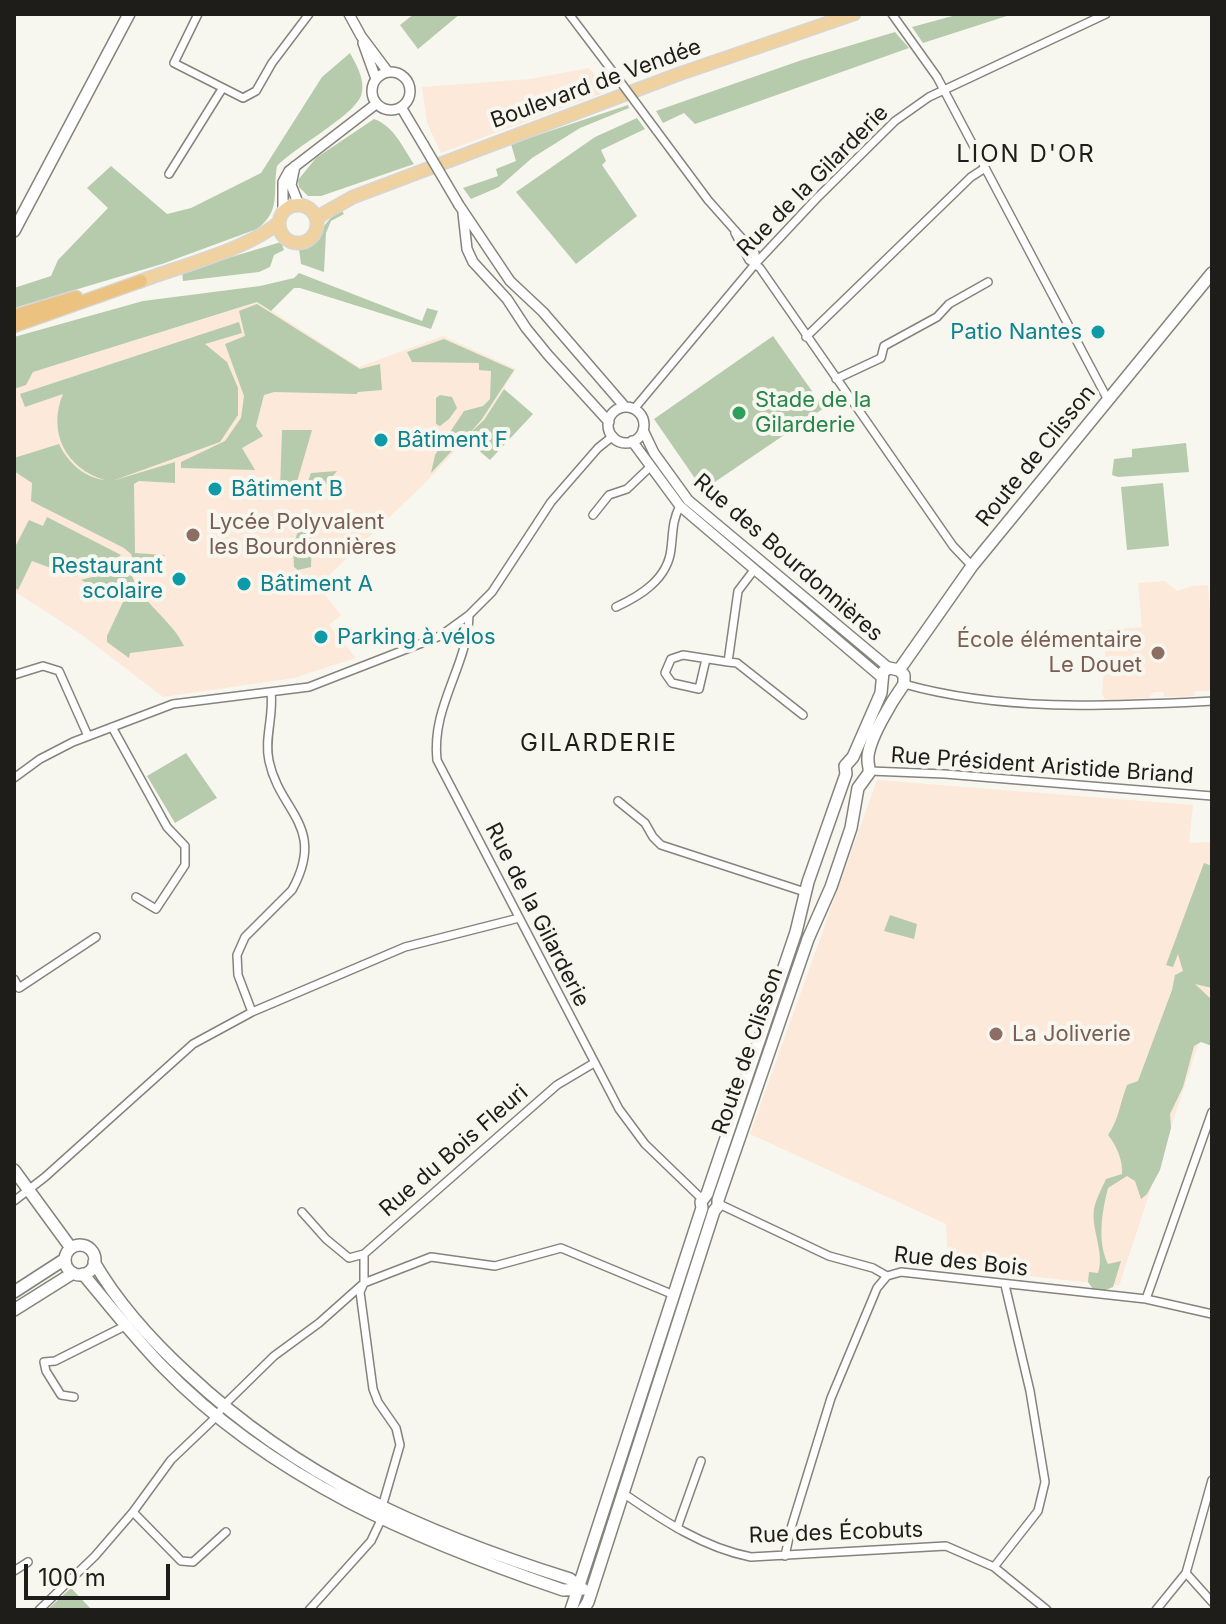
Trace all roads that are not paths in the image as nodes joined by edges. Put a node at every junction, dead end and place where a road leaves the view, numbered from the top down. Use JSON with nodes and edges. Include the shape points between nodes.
{"nodes":[{"id":1,"x":129,"y":14,"type":"edge"},
{"id":2,"x":198,"y":14,"type":"edge"},
{"id":3,"x":309,"y":14,"type":"edge"},
{"id":4,"x":349,"y":14,"type":"edge"},
{"id":5,"x":569,"y":14,"type":"edge"},
{"id":6,"x":854,"y":14,"type":"edge"},
{"id":7,"x":892,"y":14,"type":"edge"},
{"id":8,"x":1106,"y":14,"type":"edge"},
{"id":9,"x":361,"y":36,"type":"junction"},
{"id":10,"x":388,"y":72,"type":"junction"},
{"id":11,"x":376,"y":79,"type":"junction"},
{"id":12,"x":222,"y":89,"type":"junction"},
{"id":13,"x":944,"y":91,"type":"junction"},
{"id":14,"x":376,"y":104,"type":"junction"},
{"id":15,"x":401,"y":107,"type":"junction"},
{"id":16,"x":295,"y":166,"type":"junction"},
{"id":17,"x":985,"y":168,"type":"junction"},
{"id":18,"x":169,"y":174,"type":"dead end"},
{"id":19,"x":353,"y":197,"type":"junction"},
{"id":20,"x":303,"y":206,"type":"junction"},
{"id":21,"x":461,"y":209,"type":"junction"},
{"id":22,"x":281,"y":217,"type":"junction"},
{"id":23,"x":317,"y":220,"type":"junction"},
{"id":24,"x":14,"y":231,"type":"edge"},
{"id":25,"x":284,"y":238,"type":"junction"},
{"id":26,"x":236,"y":245,"type":"junction"},
{"id":27,"x":756,"y":263,"type":"junction"},
{"id":28,"x":1212,"y":273,"type":"edge"},
{"id":29,"x":141,"y":281,"type":"junction"},
{"id":30,"x":988,"y":282,"type":"dead end"},
{"id":31,"x":14,"y":316,"type":"edge"},
{"id":32,"x":14,"y":326,"type":"edge"},
{"id":33,"x":806,"y":337,"type":"junction"},
{"id":34,"x":836,"y":379,"type":"junction"},
{"id":35,"x":1108,"y":400,"type":"junction"},
{"id":36,"x":629,"y":408,"type":"junction"},
{"id":37,"x":609,"y":422,"type":"junction"},
{"id":38,"x":643,"y":430,"type":"junction"},
{"id":39,"x":613,"y":436,"type":"junction"},
{"id":40,"x":632,"y":441,"type":"junction"},
{"id":41,"x":650,"y":467,"type":"junction"},
{"id":42,"x":680,"y":506,"type":"junction"},
{"id":43,"x":593,"y":515,"type":"dead end"},
{"id":44,"x":972,"y":566,"type":"junction"},
{"id":45,"x":754,"y":570,"type":"junction"},
{"id":46,"x":616,"y":607,"type":"dead end"},
{"id":47,"x":469,"y":615,"type":"junction"},
{"id":48,"x":706,"y":659,"type":"junction"},
{"id":49,"x":728,"y":662,"type":"junction"},
{"id":50,"x":14,"y":675,"type":"edge"},
{"id":51,"x":888,"y":675,"type":"junction"},
{"id":52,"x":900,"y":687,"type":"junction"},
{"id":53,"x":271,"y":692,"type":"junction"},
{"id":54,"x":1212,"y":701,"type":"edge"},
{"id":55,"x":803,"y":715,"type":"dead end"},
{"id":56,"x":112,"y":727,"type":"junction"},
{"id":57,"x":88,"y":736,"type":"junction"},
{"id":58,"x":853,"y":757,"type":"junction"},
{"id":59,"x":867,"y":771,"type":"junction"},
{"id":60,"x":846,"y":774,"type":"junction"},
{"id":61,"x":14,"y":778,"type":"edge"},
{"id":62,"x":1212,"y":796,"type":"edge"},
{"id":63,"x":618,"y":801,"type":"dead end"},
{"id":64,"x":805,"y":892,"type":"junction"},
{"id":65,"x":136,"y":897,"type":"dead end"},
{"id":66,"x":519,"y":918,"type":"junction"},
{"id":67,"x":96,"y":937,"type":"dead end"},
{"id":68,"x":14,"y":979,"type":"edge"},
{"id":69,"x":252,"y":1012,"type":"junction"},
{"id":70,"x":594,"y":1063,"type":"junction"},
{"id":71,"x":1212,"y":1112,"type":"edge"},
{"id":72,"x":14,"y":1170,"type":"edge"},
{"id":73,"x":29,"y":1190,"type":"junction"},
{"id":74,"x":14,"y":1201,"type":"edge"},
{"id":75,"x":710,"y":1203,"type":"junction"},
{"id":76,"x":302,"y":1212,"type":"dead end"},
{"id":77,"x":68,"y":1253,"type":"junction"},
{"id":78,"x":364,"y":1254,"type":"junction"},
{"id":79,"x":94,"y":1262,"type":"junction"},
{"id":80,"x":78,"y":1273,"type":"junction"},
{"id":81,"x":887,"y":1276,"type":"junction"},
{"id":82,"x":364,"y":1283,"type":"junction"},
{"id":83,"x":1005,"y":1285,"type":"junction"},
{"id":84,"x":14,"y":1292,"type":"edge"},
{"id":85,"x":674,"y":1295,"type":"junction"},
{"id":86,"x":1146,"y":1299,"type":"junction"},
{"id":87,"x":14,"y":1310,"type":"edge"},
{"id":88,"x":1212,"y":1314,"type":"edge"},
{"id":89,"x":125,"y":1326,"type":"junction"},
{"id":90,"x":74,"y":1397,"type":"dead end"},
{"id":91,"x":220,"y":1411,"type":"junction"},
{"id":92,"x":701,"y":1461,"type":"dead end"},
{"id":93,"x":1212,"y":1480,"type":"edge"},
{"id":94,"x":610,"y":1489,"type":"junction"},
{"id":95,"x":623,"y":1493,"type":"junction"},
{"id":96,"x":133,"y":1512,"type":"junction"},
{"id":97,"x":381,"y":1514,"type":"junction"},
{"id":98,"x":677,"y":1528,"type":"junction"},
{"id":99,"x":226,"y":1532,"type":"dead end"},
{"id":100,"x":785,"y":1556,"type":"junction"},
{"id":101,"x":28,"y":1562,"type":"dead end"},
{"id":102,"x":994,"y":1567,"type":"junction"},
{"id":103,"x":14,"y":1571,"type":"edge"},
{"id":104,"x":1186,"y":1573,"type":"junction"},
{"id":105,"x":594,"y":1583,"type":"junction"},
{"id":106,"x":577,"y":1586,"type":"junction"},
{"id":107,"x":563,"y":1590,"type":"junction"},
{"id":108,"x":1212,"y":1602,"type":"edge"},
{"id":109,"x":578,"y":1609,"type":"edge"},
{"id":110,"x":1041,"y":1609,"type":"edge"},
{"id":111,"x":39,"y":1610,"type":"edge"},
{"id":112,"x":309,"y":1610,"type":"edge"},
{"id":113,"x":1156,"y":1610,"type":"edge"}],
"edges":[{"from":1,"to":24,"type":"main road"},
{"from":2,"to":12,"type":"street","via":[[174,63]]},
{"from":3,"to":12,"type":"street","via":[[249,97]]},
{"from":4,"to":9,"type":"street"},
{"from":5,"to":27,"type":"street","bridge":true},
{"from":6,"to":19,"type":"main road","name":"Boulevard de Vendée"},
{"from":7,"to":13,"type":"street"},
{"from":8,"to":13,"type":"street","name":"Rue de la Gilarderie"},
{"from":9,"to":10,"type":"street"},
{"from":9,"to":11,"type":"street"},
{"from":10,"to":11,"type":"street"},
{"from":10,"to":15,"type":"street","via":[[400,74],[408,83],[409,96]]},
{"from":11,"to":14,"type":"street","via":[[371,93]]},
{"from":12,"to":18,"type":"street"},
{"from":13,"to":17,"type":"street"},
{"from":13,"to":27,"type":"street","name":"Rue de la Gilarderie","via":[[877,136]]},
{"from":14,"to":15,"type":"street","via":[[389,111]]},
{"from":14,"to":16,"type":"street"},
{"from":15,"to":21,"type":"street","bridge":true},
{"from":16,"to":20,"type":"street","via":[[291,185]]},
{"from":16,"to":22,"type":"street","via":[[283,182]]},
{"from":17,"to":33,"type":"street"},
{"from":17,"to":35,"type":"street"},
{"from":19,"to":20,"type":"main road","name":"Boulevard de Vendée"},
{"from":19,"to":23,"type":"main road","name":"Boulevard de Vendée"},
{"from":20,"to":22,"type":"main road","via":[[290,206]]},
{"from":20,"to":23,"type":"main road"},
{"from":21,"to":36,"type":"street","via":[[510,281]]},
{"from":21,"to":37,"type":"street","via":[[473,262]]},
{"from":22,"to":25,"type":"main road"},
{"from":22,"to":26,"type":"main road","via":[[262,234]]},
{"from":23,"to":25,"type":"main road","via":[[314,233],[304,242]]},
{"from":25,"to":26,"type":"main road"},
{"from":26,"to":29,"type":"main road"},
{"from":27,"to":33,"type":"street"},
{"from":27,"to":36,"type":"street","name":"Rue de la Gilarderie"},
{"from":28,"to":35,"type":"main road","name":"Route de Clisson"},
{"from":29,"to":31,"type":"highway"},
{"from":29,"to":32,"type":"highway"},
{"from":30,"to":34,"type":"street","via":[[884,346],[881,358]]},
{"from":33,"to":34,"type":"street"},
{"from":34,"to":44,"type":"street"},
{"from":35,"to":44,"type":"main road","name":"Route de Clisson"},
{"from":36,"to":37,"type":"street","via":[[616,410]]},
{"from":36,"to":38,"type":"street","via":[[642,417]]},
{"from":37,"to":39,"type":"street"},
{"from":38,"to":40,"type":"street"},
{"from":38,"to":51,"type":"street","name":"Rue des Bourdonnières","via":[[688,500]]},
{"from":39,"to":40,"type":"street"},
{"from":39,"to":47,"type":"street","via":[[560,491],[492,592]]},
{"from":40,"to":41,"type":"street","name":"Rue des Bourdonnières"},
{"from":41,"to":42,"type":"street","name":"Rue des Bourdonnières"},
{"from":41,"to":43,"type":"street","via":[[627,489],[609,495]]},
{"from":42,"to":45,"type":"street","name":"Rue des Bourdonnières"},
{"from":42,"to":46,"type":"street","via":[[669,563],[641,596]]},
{"from":44,"to":51,"type":"main road","name":"Route de Clisson"},
{"from":45,"to":49,"type":"street","via":[[738,591]]},
{"from":45,"to":51,"type":"street","name":"Rue des Bourdonnières"},
{"from":47,"to":53,"type":"street","via":[[440,636],[373,664],[317,685]]},
{"from":47,"to":66,"type":"street","name":"Rue de la Gilarderie","via":[[467,636],[437,722],[437,760]]},
{"from":48,"to":48,"type":"street","via":[[671,659],[665,673],[672,683],[699,689]]},
{"from":48,"to":49,"type":"street"},
{"from":49,"to":55,"type":"street","via":[[737,663]]},
{"from":50,"to":57,"type":"street","via":[[43,666],[59,671]]},
{"from":51,"to":52,"type":"main road","via":[[904,675]]},
{"from":51,"to":52,"type":"main road","via":[[887,691]]},
{"from":51,"to":58,"type":"main road","name":"Route de Clisson"},
{"from":52,"to":54,"type":"street","via":[[1051,705]]},
{"from":52,"to":59,"type":"main road","name":"Route de Clisson","via":[[871,746]]},
{"from":53,"to":56,"type":"street","via":[[181,702]]},
{"from":53,"to":69,"type":"street","via":[[268,758],[297,816],[304,855],[292,890],[239,947],[236,966]]},
{"from":56,"to":57,"type":"street"},
{"from":56,"to":65,"type":"street","via":[[167,827],[185,846],[185,865],[156,909]]},
{"from":57,"to":61,"type":"street"},
{"from":58,"to":59,"type":"main road","via":[[862,757]]},
{"from":58,"to":60,"type":"main road"},
{"from":59,"to":60,"type":"main road","via":[[851,780]]},
{"from":59,"to":62,"type":"street","name":"Rue Président Aristide Briand"},
{"from":59,"to":75,"type":"main road","name":"Route de Clisson","via":[[831,887]]},
{"from":60,"to":64,"type":"main road","name":"Route de Clisson"},
{"from":63,"to":64,"type":"street","via":[[661,845]]},
{"from":64,"to":75,"type":"main road","name":"Route de Clisson"},
{"from":66,"to":69,"type":"street","via":[[405,947]]},
{"from":66,"to":70,"type":"street","name":"Rue de la Gilarderie"},
{"from":67,"to":68,"type":"street","via":[[19,988]]},
{"from":69,"to":73,"type":"street","via":[[193,1044]]},
{"from":70,"to":75,"type":"street","name":"Rue de la Gilarderie","via":[[645,1144]]},
{"from":70,"to":78,"type":"street","name":"Rue du Bois Fleuri","via":[[557,1085]]},
{"from":71,"to":86,"type":"street"},
{"from":72,"to":73,"type":"main road"},
{"from":73,"to":74,"type":"street"},
{"from":73,"to":77,"type":"main road"},
{"from":75,"to":81,"type":"street","name":"Rue des Bois"},
{"from":75,"to":85,"type":"main road","name":"Route de Clisson"},
{"from":75,"to":95,"type":"main road","name":"Route de Clisson"},
{"from":76,"to":78,"type":"street","via":[[349,1258]]},
{"from":77,"to":79,"type":"main road","via":[[80,1245],[89,1248]]},
{"from":77,"to":80,"type":"main road","via":[[67,1267]]},
{"from":77,"to":84,"type":"main road"},
{"from":78,"to":82,"type":"street"},
{"from":79,"to":80,"type":"main road","via":[[91,1269]]},
{"from":79,"to":91,"type":"main road","via":[[135,1320]]},
{"from":80,"to":87,"type":"main road"},
{"from":80,"to":89,"type":"main road"},
{"from":81,"to":83,"type":"street","name":"Rue des Bois","via":[[901,1272]]},
{"from":81,"to":100,"type":"street","via":[[877,1288],[831,1398]]},
{"from":82,"to":85,"type":"street","via":[[431,1257],[495,1266],[561,1248]]},
{"from":82,"to":91,"type":"street"},
{"from":82,"to":97,"type":"street","via":[[360,1292],[373,1389],[400,1445]]},
{"from":83,"to":86,"type":"street","name":"Rue des Bois"},
{"from":83,"to":102,"type":"street","via":[[1045,1482],[1038,1511]]},
{"from":85,"to":94,"type":"main road","name":"Route de Clisson"},
{"from":86,"to":88,"type":"street","name":"Rue des Bois"},
{"from":89,"to":90,"type":"street","via":[[44,1362],[61,1395]]},
{"from":89,"to":91,"type":"main road","via":[[164,1368]]},
{"from":91,"to":96,"type":"street","via":[[171,1460]]},
{"from":91,"to":97,"type":"main road"},
{"from":92,"to":98,"type":"street"},
{"from":93,"to":104,"type":"street"},
{"from":94,"to":95,"type":"main road"},
{"from":94,"to":106,"type":"main road","name":"Route de Clisson"},
{"from":95,"to":98,"type":"street","name":"Rue des Écobuts"},
{"from":95,"to":105,"type":"main road","name":"Route de Clisson"},
{"from":96,"to":99,"type":"street","via":[[181,1561],[193,1562]]},
{"from":96,"to":111,"type":"street"},
{"from":97,"to":106,"type":"main road"},
{"from":97,"to":107,"type":"main road"},
{"from":97,"to":112,"type":"street","via":[[371,1541]]},
{"from":98,"to":100,"type":"street","name":"Rue des Écobuts","via":[[738,1554]]},
{"from":100,"to":102,"type":"street","name":"Rue des Écobuts","via":[[946,1546]]},
{"from":101,"to":103,"type":"street"},
{"from":102,"to":110,"type":"street","name":"Rue des Écobuts"},
{"from":104,"to":108,"type":"street"},
{"from":104,"to":113,"type":"street"},
{"from":105,"to":106,"type":"main road"},
{"from":105,"to":109,"type":"main road","name":"Route de Clisson"},
{"from":106,"to":107,"type":"main road"},
{"from":106,"to":109,"type":"main road","name":"Route de Clisson"},
{"from":107,"to":109,"type":"main road"}]}
